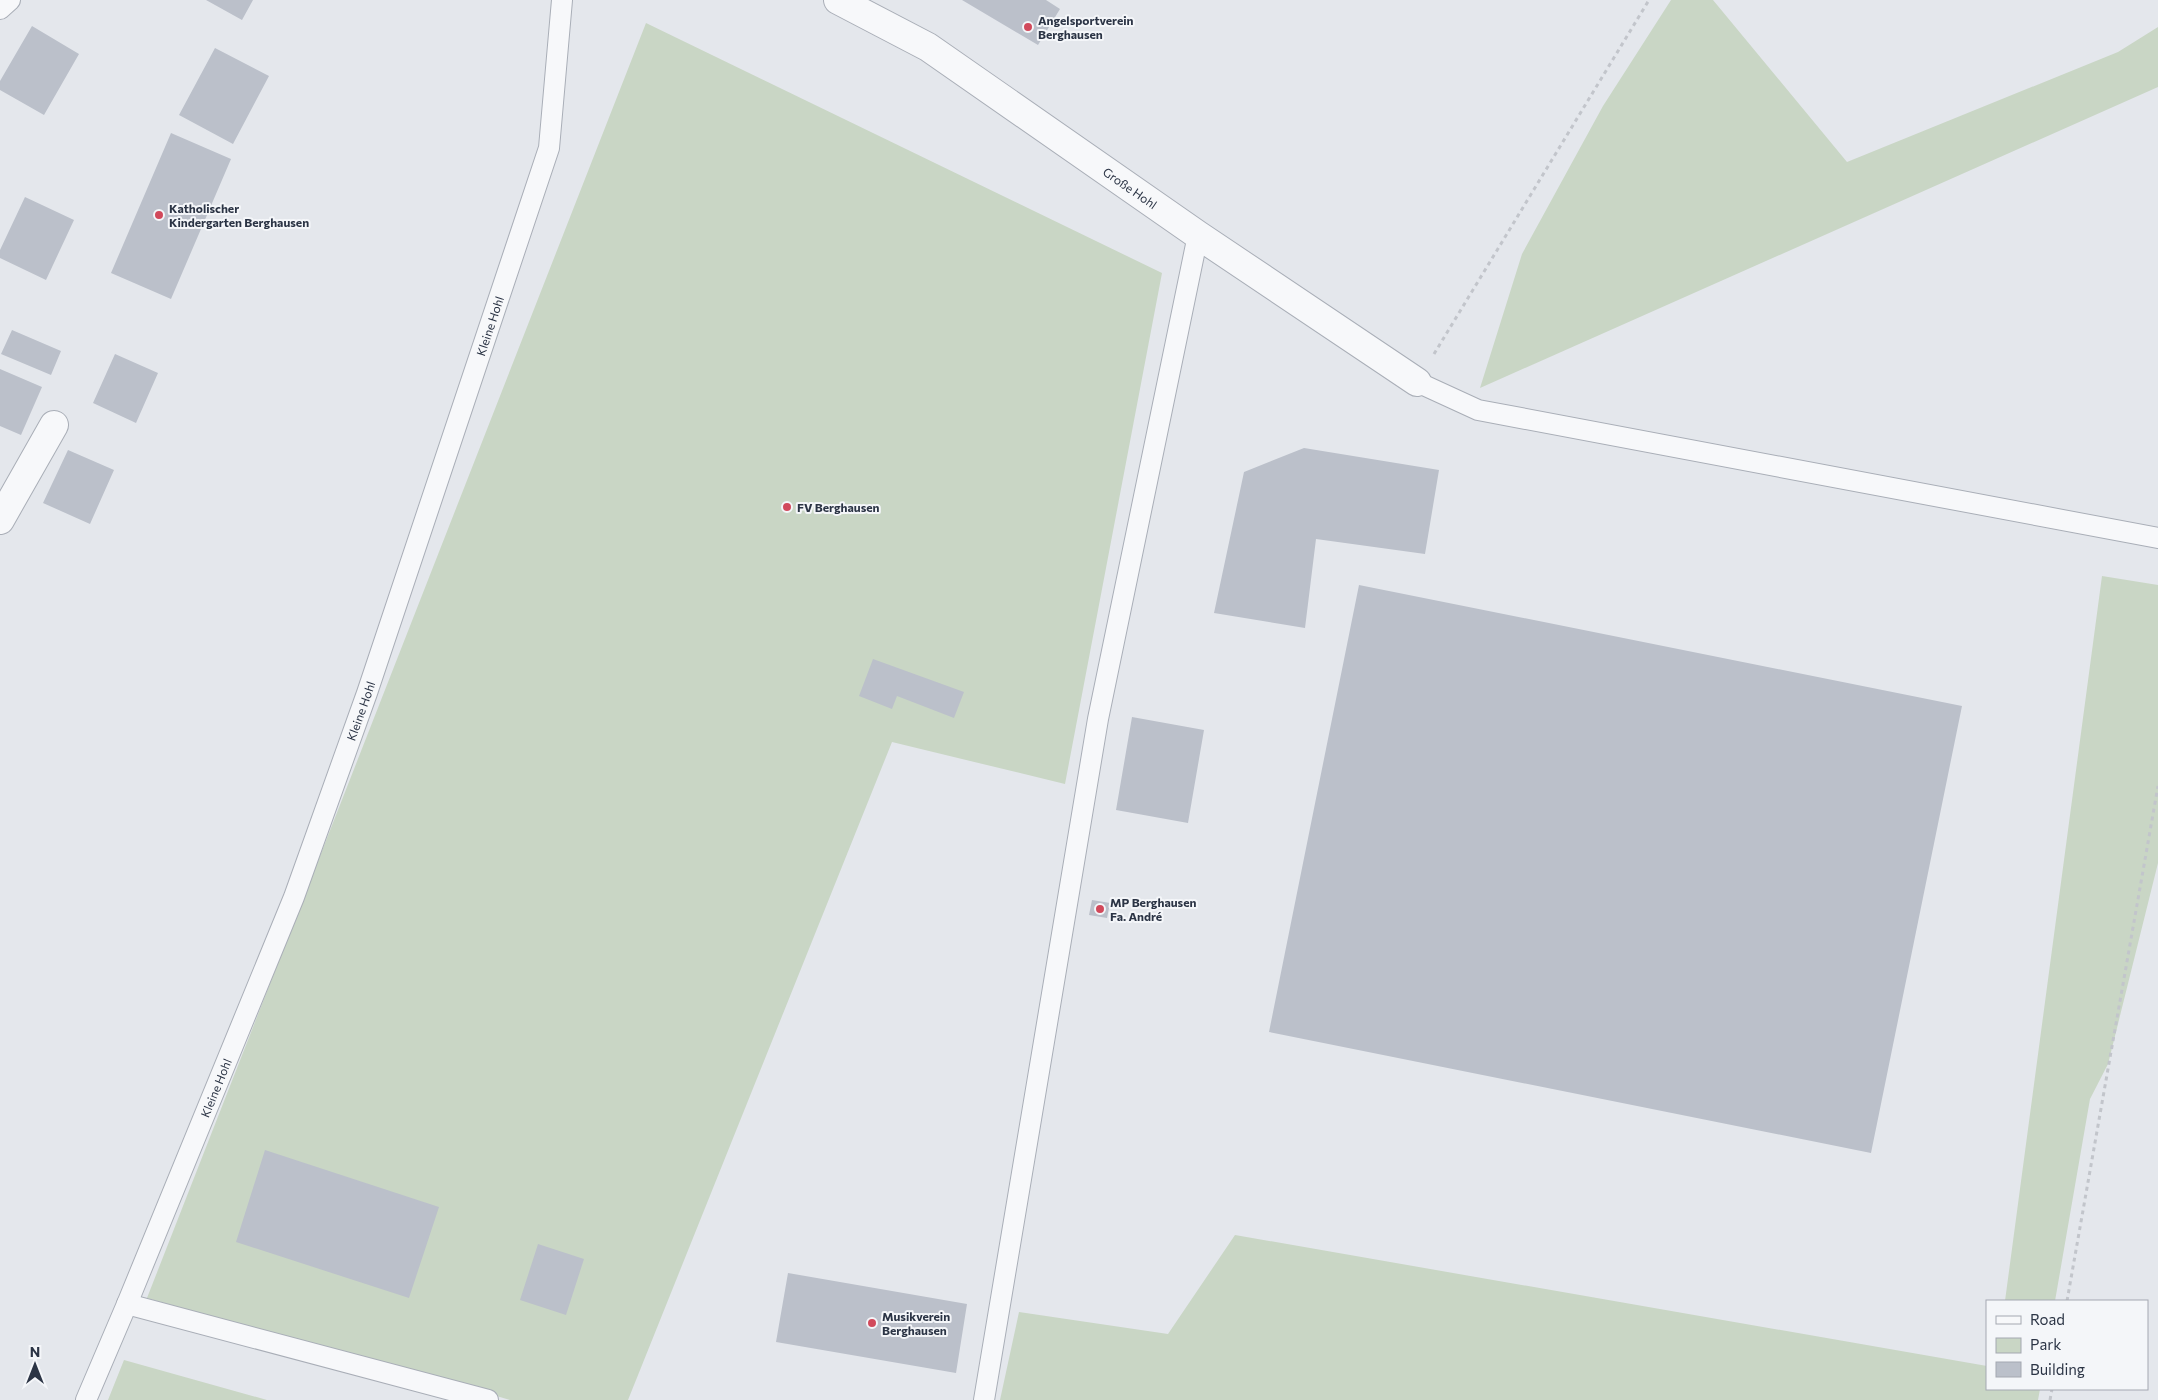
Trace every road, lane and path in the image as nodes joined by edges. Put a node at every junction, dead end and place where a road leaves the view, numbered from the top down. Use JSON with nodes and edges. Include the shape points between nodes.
{"nodes":[{"id":1,"x":10,"y":0,"type":"edge"},
{"id":2,"x":562,"y":0,"type":"edge"},
{"id":3,"x":838,"y":0,"type":"edge"},
{"id":4,"x":1649,"y":0,"type":"edge"},
{"id":5,"x":0,"y":9,"type":"edge"},
{"id":6,"x":1198,"y":235,"type":"junction"},
{"id":7,"x":1417,"y":382,"type":"junction"},
{"id":8,"x":54,"y":425,"type":"dead end"},
{"id":9,"x":0,"y":520,"type":"edge"},
{"id":10,"x":2158,"y":538,"type":"edge"},
{"id":11,"x":2158,"y":786,"type":"edge"},
{"id":12,"x":2067,"y":1300,"type":"edge"},
{"id":13,"x":128,"y":1304,"type":"junction"},
{"id":14,"x":86,"y":1400,"type":"edge"},
{"id":15,"x":488,"y":1400,"type":"edge"},
{"id":16,"x":984,"y":1400,"type":"edge"}],
"edges":[{"from":1,"to":5,"type":"lane"},
{"from":2,"to":13,"type":"lane","name":"Kleine Hohl","via":[[550,148],[367,693],[294,897]]},
{"from":3,"to":6,"type":"street","name":"Große Hohl","via":[[928,47]]},
{"from":4,"to":7,"type":"path"},
{"from":6,"to":7,"type":"street","name":"Große Hohl"},
{"from":6,"to":16,"type":"lane","via":[[1098,719]]},
{"from":7,"to":10,"type":"lane","via":[[1478,410]]},
{"from":8,"to":9,"type":"street"},
{"from":11,"to":12,"type":"path"},
{"from":13,"to":14,"type":"lane","name":"Kleine Hohl"},
{"from":13,"to":15,"type":"lane"}]}
